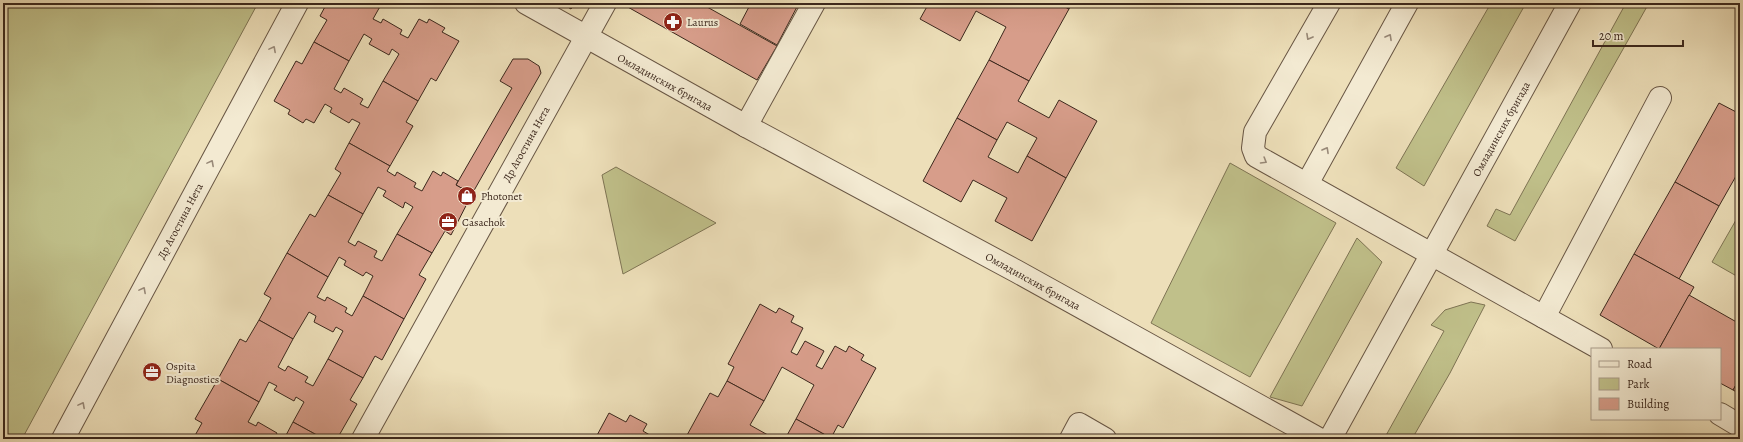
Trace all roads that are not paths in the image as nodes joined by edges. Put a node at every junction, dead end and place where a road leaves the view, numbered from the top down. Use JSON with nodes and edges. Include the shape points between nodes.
{"nodes":[{"id":1,"x":297,"y":3,"type":"edge"},
{"id":2,"x":526,"y":3,"type":"edge"},
{"id":3,"x":605,"y":3,"type":"edge"},
{"id":4,"x":814,"y":3,"type":"edge"},
{"id":5,"x":1329,"y":3,"type":"edge"},
{"id":6,"x":1407,"y":3,"type":"edge"},
{"id":7,"x":1570,"y":3,"type":"edge"},
{"id":8,"x":585,"y":37,"type":"junction"},
{"id":9,"x":1660,"y":98,"type":"dead end"},
{"id":10,"x":746,"y":126,"type":"junction"},
{"id":11,"x":1307,"y":184,"type":"junction"},
{"id":12,"x":1432,"y":256,"type":"junction"},
{"id":13,"x":1544,"y":317,"type":"junction"},
{"id":14,"x":1600,"y":348,"type":"edge"},
{"id":15,"x":1721,"y":415,"type":"edge"},
{"id":16,"x":1740,"y":426,"type":"edge"},
{"id":17,"x":63,"y":439,"type":"edge"},
{"id":18,"x":363,"y":439,"type":"edge"},
{"id":19,"x":1071,"y":439,"type":"edge"},
{"id":20,"x":1105,"y":439,"type":"edge"},
{"id":21,"x":1319,"y":439,"type":"edge"},
{"id":22,"x":1330,"y":439,"type":"edge"}],
"edges":[{"from":17,"to":1,"type":"street","name":"Др Агостина Нета","one_way":true},
{"from":2,"to":8,"type":"street","name":"Омладинских бригада"},
{"from":3,"to":8,"type":"street"},
{"from":4,"to":10,"type":"street"},
{"from":5,"to":11,"type":"street","one_way":true,"via":[[1253,140],[1256,156]]},
{"from":11,"to":6,"type":"street","one_way":true},
{"from":7,"to":12,"type":"street","name":"Омладинских бригада"},
{"from":8,"to":10,"type":"street","name":"Омладинских бригада"},
{"from":8,"to":18,"type":"street","name":"Др Агостина Нета"},
{"from":9,"to":13,"type":"street"},
{"from":10,"to":21,"type":"street","name":"Омладинских бригада","via":[[1016,271]]},
{"from":11,"to":12,"type":"street"},
{"from":12,"to":13,"type":"street"},
{"from":12,"to":22,"type":"street","name":"Омладинских бригада"},
{"from":13,"to":14,"type":"street"},
{"from":15,"to":16,"type":"street"},
{"from":19,"to":20,"type":"street","via":[[1079,424]]}]}
